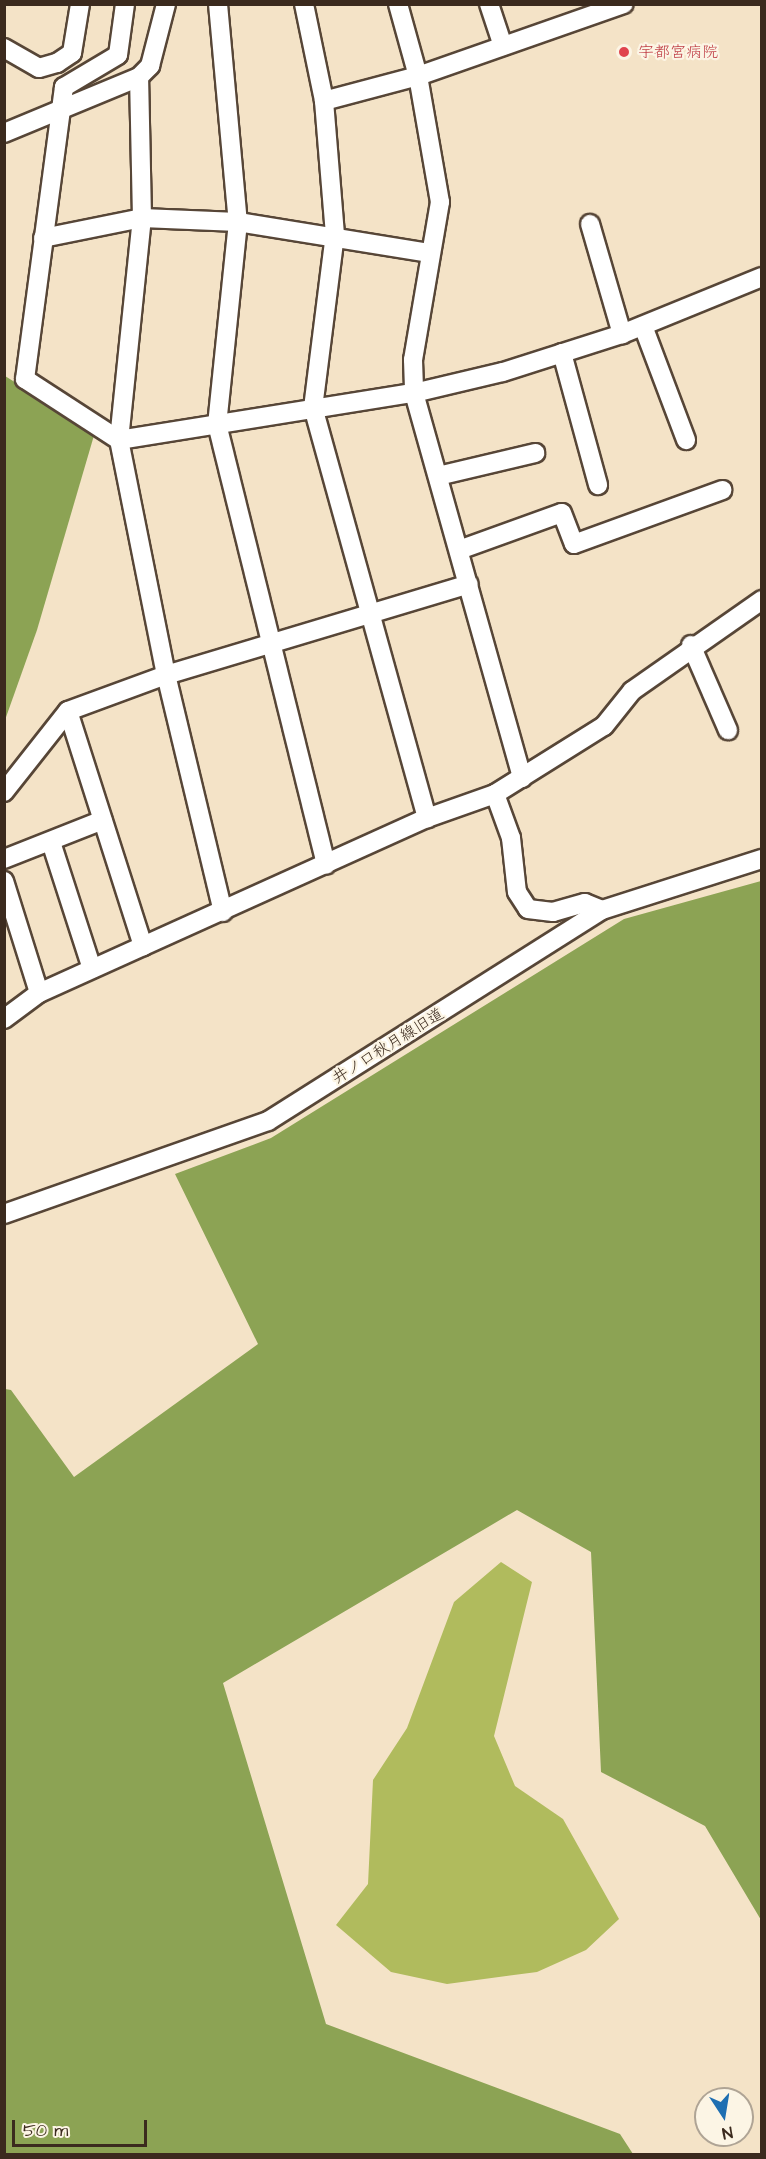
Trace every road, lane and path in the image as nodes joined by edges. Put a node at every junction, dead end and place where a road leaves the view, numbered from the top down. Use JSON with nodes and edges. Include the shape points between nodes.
{"nodes":[{"id":1,"x":80,"y":4,"type":"edge"},
{"id":2,"x":125,"y":4,"type":"edge"},
{"id":3,"x":166,"y":4,"type":"edge"},
{"id":4,"x":218,"y":4,"type":"edge"},
{"id":5,"x":304,"y":4,"type":"edge"},
{"id":6,"x":398,"y":4,"type":"edge"},
{"id":7,"x":489,"y":4,"type":"edge"},
{"id":8,"x":624,"y":4,"type":"edge"},
{"id":9,"x":503,"y":46,"type":"junction"},
{"id":10,"x":4,"y":48,"type":"edge"},
{"id":11,"x":418,"y":76,"type":"junction"},
{"id":12,"x":138,"y":77,"type":"junction"},
{"id":13,"x":324,"y":101,"type":"junction"},
{"id":14,"x":60,"y":111,"type":"junction"},
{"id":15,"x":4,"y":133,"type":"edge"},
{"id":16,"x":142,"y":218,"type":"junction"},
{"id":17,"x":238,"y":222,"type":"junction"},
{"id":18,"x":590,"y":224,"type":"dead end"},
{"id":19,"x":335,"y":234,"type":"junction"},
{"id":20,"x":44,"y":238,"type":"junction"},
{"id":21,"x":429,"y":253,"type":"junction"},
{"id":22,"x":762,"y":277,"type":"edge"},
{"id":23,"x":643,"y":326,"type":"junction"},
{"id":24,"x":622,"y":334,"type":"junction"},
{"id":25,"x":562,"y":353,"type":"junction"},
{"id":26,"x":414,"y":393,"type":"junction"},
{"id":27,"x":313,"y":406,"type":"junction"},
{"id":28,"x":217,"y":424,"type":"junction"},
{"id":29,"x":119,"y":440,"type":"junction"},
{"id":30,"x":686,"y":440,"type":"dead end"},
{"id":31,"x":536,"y":453,"type":"dead end"},
{"id":32,"x":438,"y":476,"type":"junction"},
{"id":33,"x":598,"y":485,"type":"dead end"},
{"id":34,"x":722,"y":490,"type":"dead end"},
{"id":35,"x":459,"y":549,"type":"junction"},
{"id":36,"x":469,"y":584,"type":"junction"},
{"id":37,"x":762,"y":600,"type":"edge"},
{"id":38,"x":370,"y":614,"type":"junction"},
{"id":39,"x":269,"y":644,"type":"junction"},
{"id":40,"x":691,"y":645,"type":"junction"},
{"id":41,"x":166,"y":675,"type":"junction"},
{"id":42,"x":68,"y":711,"type":"junction"},
{"id":43,"x":728,"y":730,"type":"dead end"},
{"id":44,"x":522,"y":778,"type":"junction"},
{"id":45,"x":4,"y":792,"type":"edge"},
{"id":46,"x":495,"y":794,"type":"junction"},
{"id":47,"x":427,"y":818,"type":"junction"},
{"id":48,"x":103,"y":820,"type":"junction"},
{"id":49,"x":51,"y":842,"type":"junction"},
{"id":50,"x":4,"y":859,"type":"edge"},
{"id":51,"x":762,"y":859,"type":"edge"},
{"id":52,"x":326,"y":865,"type":"junction"},
{"id":53,"x":4,"y":881,"type":"edge"},
{"id":54,"x":602,"y":910,"type":"junction"},
{"id":55,"x":223,"y":912,"type":"junction"},
{"id":56,"x":143,"y":946,"type":"junction"},
{"id":57,"x":92,"y":969,"type":"junction"},
{"id":58,"x":39,"y":993,"type":"junction"},
{"id":59,"x":4,"y":1019,"type":"edge"},
{"id":60,"x":4,"y":1214,"type":"edge"}],
"edges":[{"from":1,"to":10,"type":"street","via":[[72,53],[57,63],[39,68]]},
{"from":2,"to":14,"type":"street","via":[[118,55],[64,87]]},
{"from":3,"to":12,"type":"street","via":[[150,66]]},
{"from":4,"to":17,"type":"street"},
{"from":5,"to":13,"type":"street"},
{"from":6,"to":11,"type":"street"},
{"from":7,"to":9,"type":"street"},
{"from":8,"to":9,"type":"street"},
{"from":9,"to":11,"type":"street"},
{"from":11,"to":13,"type":"street"},
{"from":11,"to":21,"type":"street","via":[[440,202]]},
{"from":12,"to":14,"type":"street"},
{"from":12,"to":16,"type":"street"},
{"from":13,"to":19,"type":"street"},
{"from":14,"to":15,"type":"street"},
{"from":14,"to":20,"type":"street"},
{"from":16,"to":17,"type":"street"},
{"from":16,"to":20,"type":"street"},
{"from":16,"to":29,"type":"street"},
{"from":17,"to":19,"type":"street"},
{"from":17,"to":28,"type":"street"},
{"from":18,"to":24,"type":"street"},
{"from":19,"to":21,"type":"street"},
{"from":19,"to":27,"type":"street"},
{"from":20,"to":29,"type":"street","via":[[25,379]]},
{"from":21,"to":26,"type":"street","via":[[413,360]]},
{"from":22,"to":23,"type":"street"},
{"from":23,"to":24,"type":"street"},
{"from":23,"to":30,"type":"street"},
{"from":24,"to":25,"type":"street"},
{"from":25,"to":26,"type":"street"},
{"from":25,"to":33,"type":"street"},
{"from":26,"to":27,"type":"street"},
{"from":26,"to":32,"type":"street"},
{"from":27,"to":28,"type":"street"},
{"from":27,"to":38,"type":"street"},
{"from":28,"to":29,"type":"street"},
{"from":28,"to":39,"type":"street"},
{"from":29,"to":41,"type":"street"},
{"from":31,"to":32,"type":"street"},
{"from":32,"to":35,"type":"street"},
{"from":34,"to":35,"type":"street","via":[[574,544],[562,513]]},
{"from":35,"to":36,"type":"street"},
{"from":36,"to":38,"type":"street"},
{"from":36,"to":44,"type":"street"},
{"from":37,"to":40,"type":"street"},
{"from":38,"to":39,"type":"street"},
{"from":38,"to":47,"type":"street"},
{"from":39,"to":41,"type":"street"},
{"from":39,"to":52,"type":"street"},
{"from":40,"to":43,"type":"street"},
{"from":40,"to":44,"type":"street","via":[[632,691],[604,726]]},
{"from":41,"to":42,"type":"street"},
{"from":41,"to":55,"type":"street"},
{"from":42,"to":45,"type":"street"},
{"from":42,"to":48,"type":"street"},
{"from":44,"to":46,"type":"street"},
{"from":46,"to":47,"type":"street"},
{"from":46,"to":54,"type":"street","via":[[511,838],[517,892],[528,909],[553,912],[585,903]]},
{"from":47,"to":52,"type":"street"},
{"from":48,"to":49,"type":"street"},
{"from":48,"to":56,"type":"street"},
{"from":49,"to":50,"type":"street"},
{"from":49,"to":57,"type":"street"},
{"from":51,"to":54,"type":"street","name":"井ノ口秋月線旧道"},
{"from":52,"to":55,"type":"street"},
{"from":53,"to":58,"type":"street"},
{"from":54,"to":60,"type":"street","name":"井ノ口秋月線旧道","via":[[268,1121]]},
{"from":55,"to":56,"type":"street"},
{"from":56,"to":57,"type":"street"},
{"from":57,"to":58,"type":"street"},
{"from":58,"to":59,"type":"street"}]}
